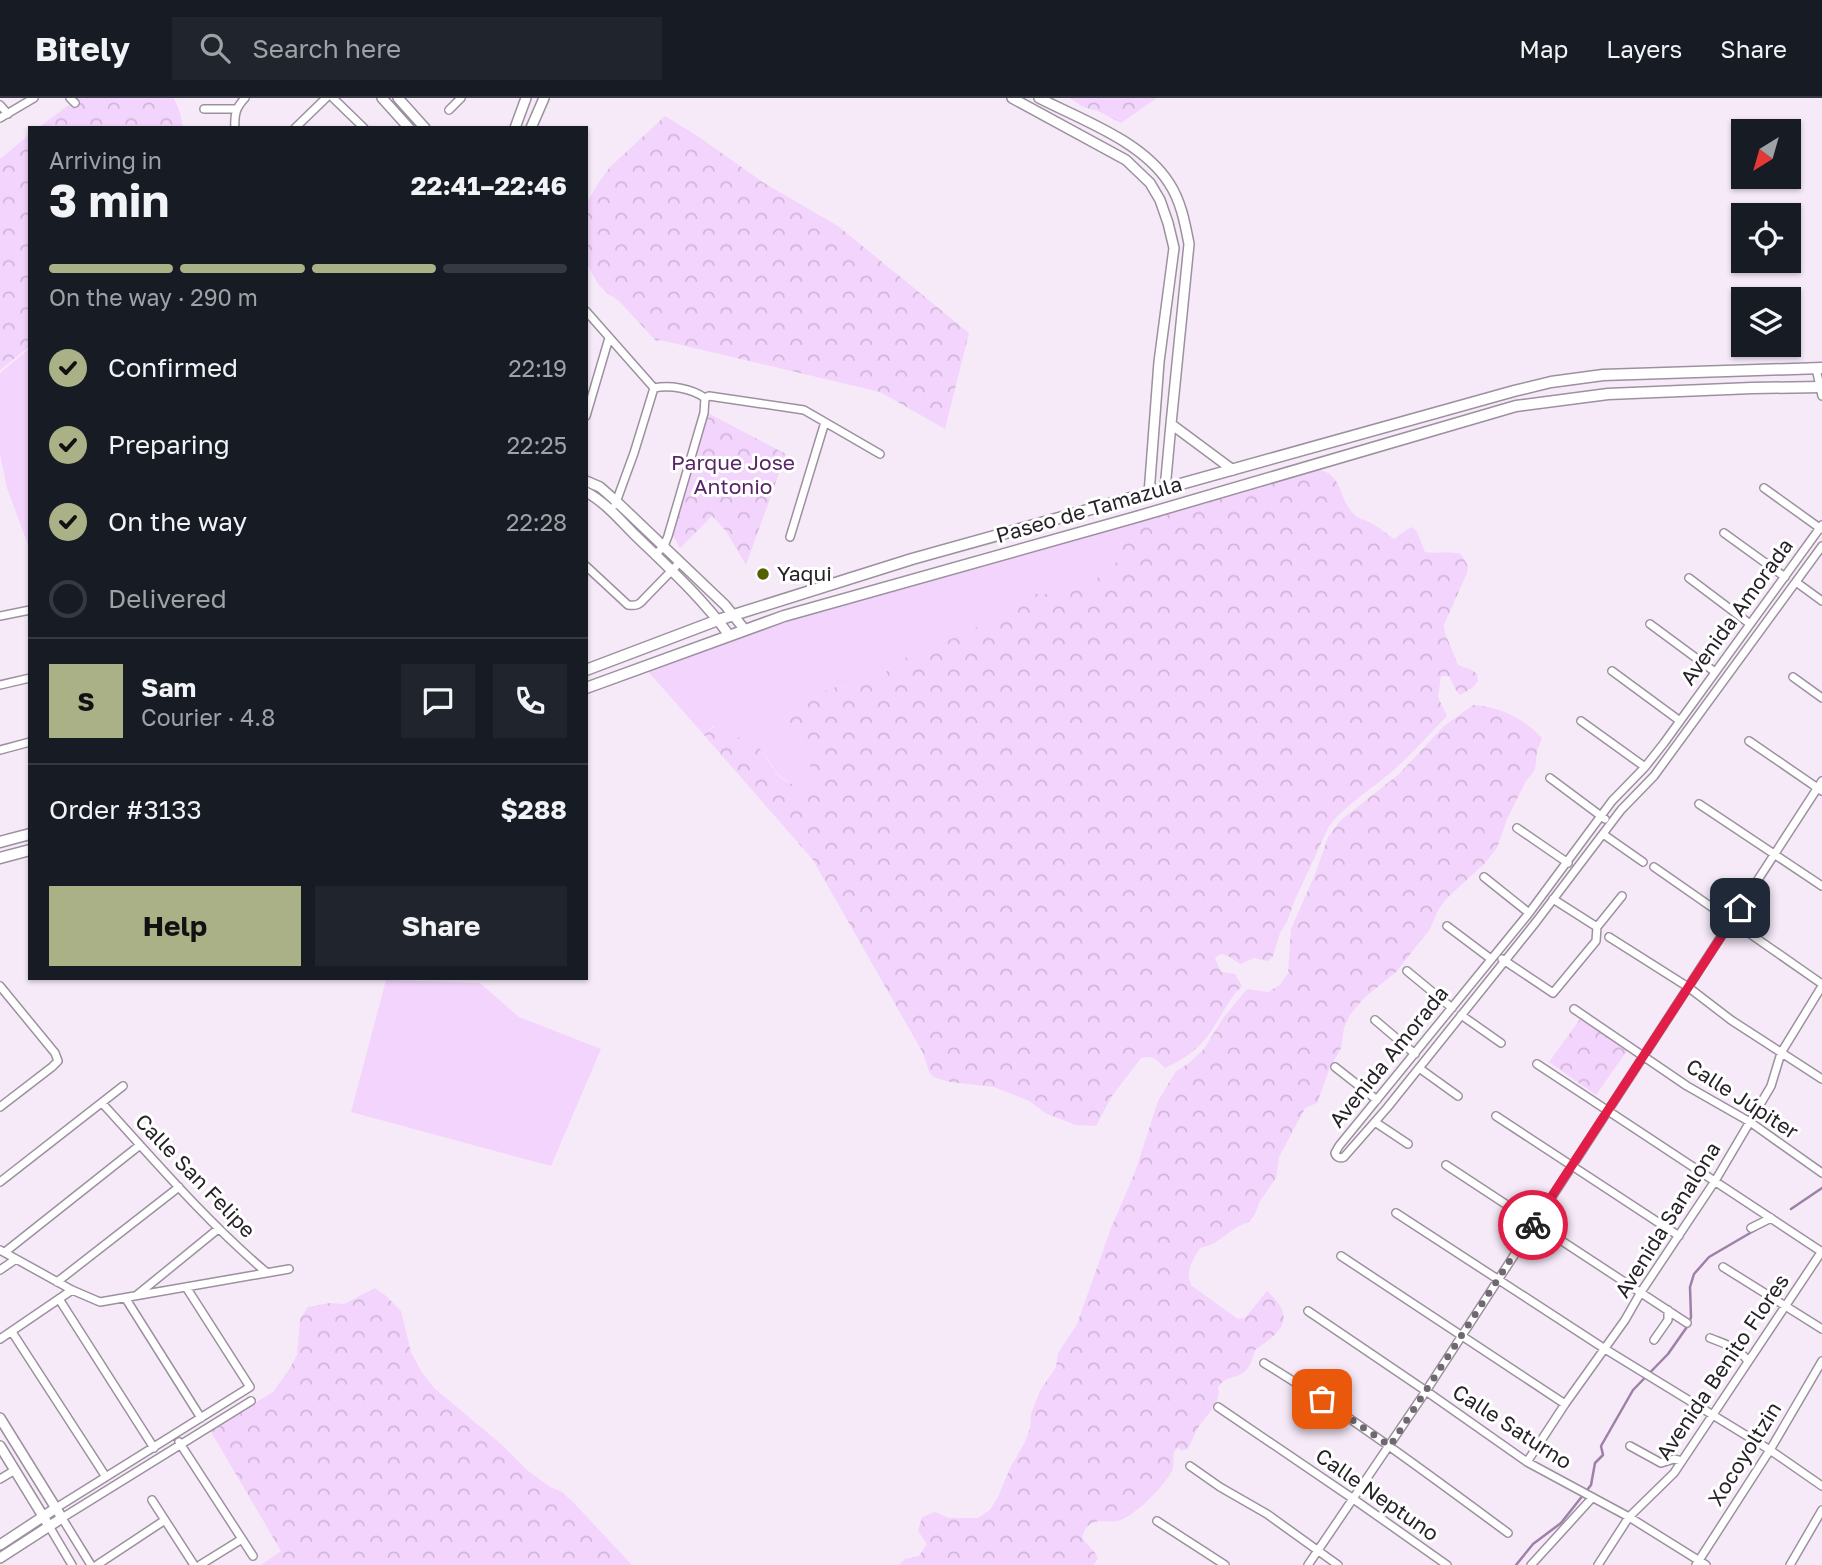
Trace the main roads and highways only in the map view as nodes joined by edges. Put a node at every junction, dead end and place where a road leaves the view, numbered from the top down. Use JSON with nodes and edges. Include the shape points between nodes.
{"nodes":[{"id":1,"x":1819,"y":368,"type":"edge"},
{"id":2,"x":1821,"y":390,"type":"edge"},
{"id":3,"x":588,"y":669,"type":"edge"},
{"id":4,"x":588,"y":687,"type":"edge"},
{"id":5,"x":28,"y":835,"type":"edge"},
{"id":6,"x":0,"y":842,"type":"edge"},
{"id":7,"x":28,"y":851,"type":"edge"},
{"id":8,"x":0,"y":858,"type":"edge"}],
"edges":[{"from":1,"to":3,"type":"main road","name":"Paseo de Tamazula","via":[[1603,375],[1514,391],[912,559],[718,620]]},
{"from":2,"to":4,"type":"main road","name":"Paseo de Tamazula","via":[[1739,388],[1608,394],[1516,406],[827,603]]},
{"from":5,"to":6,"type":"main road"},
{"from":7,"to":8,"type":"main road"}]}
